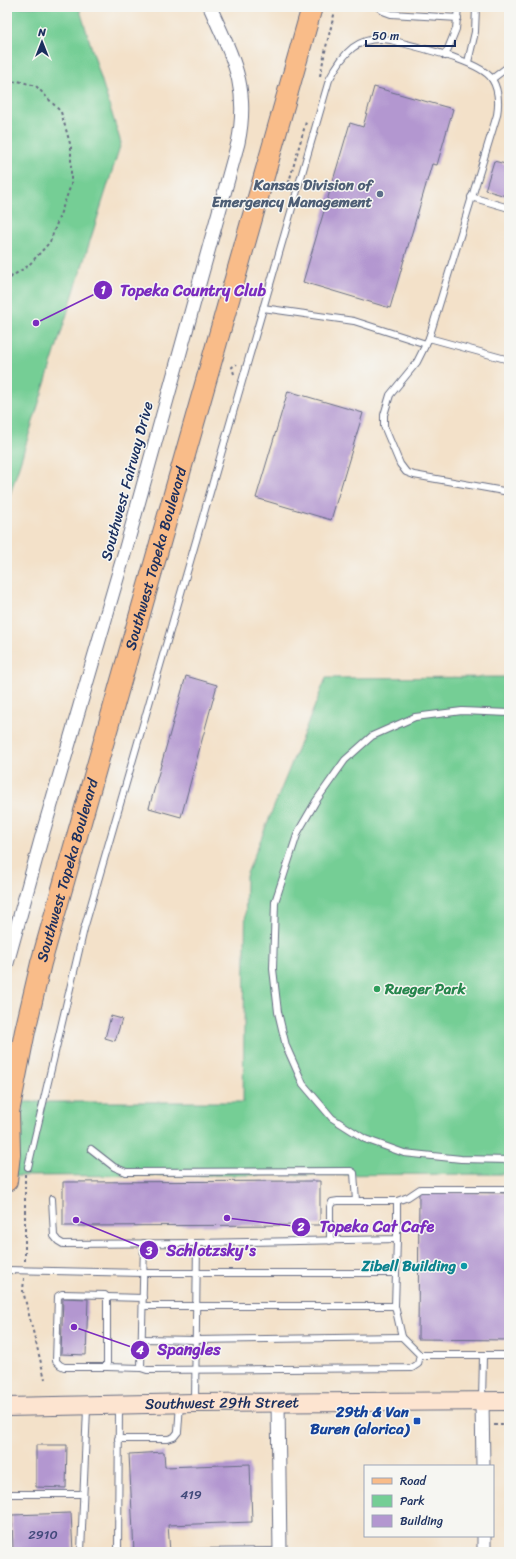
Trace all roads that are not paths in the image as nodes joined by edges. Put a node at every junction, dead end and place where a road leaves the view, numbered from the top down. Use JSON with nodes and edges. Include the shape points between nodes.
{"nodes":[{"id":1,"x":210,"y":7,"type":"edge"},
{"id":2,"x":312,"y":7,"type":"edge"},
{"id":3,"x":378,"y":7,"type":"edge"},
{"id":4,"x":458,"y":7,"type":"edge"},
{"id":5,"x":476,"y":7,"type":"edge"},
{"id":6,"x":458,"y":18,"type":"junction"},
{"id":7,"x":445,"y":56,"type":"junction"},
{"id":8,"x":468,"y":62,"type":"junction"},
{"id":9,"x":509,"y":66,"type":"edge"},
{"id":10,"x":492,"y":80,"type":"junction"},
{"id":11,"x":471,"y":197,"type":"junction"},
{"id":12,"x":509,"y":208,"type":"edge"},
{"id":13,"x":263,"y":308,"type":"junction"},
{"id":14,"x":429,"y":338,"type":"junction"},
{"id":15,"x":426,"y":344,"type":"junction"},
{"id":16,"x":509,"y":360,"type":"edge"},
{"id":17,"x":509,"y":492,"type":"edge"},
{"id":18,"x":509,"y":713,"type":"edge"},
{"id":19,"x":7,"y":963,"type":"edge"},
{"id":20,"x":8,"y":1115,"type":"edge"},
{"id":21,"x":91,"y":1149,"type":"dead end"},
{"id":22,"x":509,"y":1160,"type":"edge"},
{"id":23,"x":28,"y":1167,"type":"dead end"},
{"id":24,"x":7,"y":1182,"type":"edge"},
{"id":25,"x":509,"y":1189,"type":"edge"},
{"id":26,"x":52,"y":1199,"type":"dead end"},
{"id":27,"x":356,"y":1201,"type":"junction"},
{"id":28,"x":397,"y":1201,"type":"junction"},
{"id":29,"x":397,"y":1239,"type":"junction"},
{"id":30,"x":330,"y":1241,"type":"junction"},
{"id":31,"x":144,"y":1243,"type":"junction"},
{"id":32,"x":197,"y":1243,"type":"junction"},
{"id":33,"x":7,"y":1270,"type":"edge"},
{"id":34,"x":143,"y":1273,"type":"junction"},
{"id":35,"x":197,"y":1273,"type":"junction"},
{"id":36,"x":396,"y":1273,"type":"junction"},
{"id":37,"x":107,"y":1297,"type":"junction"},
{"id":38,"x":143,"y":1298,"type":"junction"},
{"id":39,"x":143,"y":1306,"type":"junction"},
{"id":40,"x":197,"y":1306,"type":"junction"},
{"id":41,"x":395,"y":1306,"type":"junction"},
{"id":42,"x":402,"y":1337,"type":"junction"},
{"id":43,"x":142,"y":1339,"type":"junction"},
{"id":44,"x":196,"y":1340,"type":"junction"},
{"id":45,"x":420,"y":1355,"type":"junction"},
{"id":46,"x":509,"y":1355,"type":"edge"},
{"id":47,"x":483,"y":1356,"type":"junction"},
{"id":48,"x":107,"y":1367,"type":"junction"},
{"id":49,"x":141,"y":1368,"type":"junction"},
{"id":50,"x":195,"y":1370,"type":"junction"},
{"id":51,"x":482,"y":1401,"type":"junction"},
{"id":52,"x":509,"y":1401,"type":"edge"},
{"id":53,"x":188,"y":1403,"type":"junction"},
{"id":54,"x":278,"y":1403,"type":"junction"},
{"id":55,"x":119,"y":1405,"type":"junction"},
{"id":56,"x":87,"y":1406,"type":"junction"},
{"id":57,"x":7,"y":1407,"type":"edge"},
{"id":58,"x":118,"y":1439,"type":"junction"},
{"id":59,"x":483,"y":1465,"type":"edge"},
{"id":60,"x":7,"y":1494,"type":"edge"},
{"id":61,"x":83,"y":1494,"type":"junction"},
{"id":62,"x":484,"y":1537,"type":"edge"},
{"id":63,"x":81,"y":1552,"type":"edge"},
{"id":64,"x":118,"y":1552,"type":"edge"},
{"id":65,"x":188,"y":1552,"type":"edge"},
{"id":66,"x":280,"y":1552,"type":"edge"},
{"id":67,"x":484,"y":1552,"type":"edge"}],
"edges":[{"from":1,"to":19,"type":"street","name":"Southwest Fairway Drive","via":[[239,77],[243,110],[238,143]]},
{"from":2,"to":20,"type":"main road","name":"Southwest Topeka Boulevard","via":[[65,875],[41,963]]},
{"from":3,"to":6,"type":"lane","via":[[391,14]]},
{"from":4,"to":6,"type":"lane"},
{"from":5,"to":8,"type":"lane","via":[[475,32]]},
{"from":6,"to":7,"type":"lane"},
{"from":7,"to":8,"type":"lane"},
{"from":7,"to":13,"type":"lane","via":[[379,38],[351,47],[342,58],[329,80]]},
{"from":8,"to":10,"type":"lane","via":[[482,69]]},
{"from":9,"to":10,"type":"lane"},
{"from":10,"to":11,"type":"lane","via":[[498,94],[497,115]]},
{"from":11,"to":12,"type":"lane"},
{"from":11,"to":14,"type":"lane"},
{"from":13,"to":15,"type":"lane","via":[[354,321]]},
{"from":13,"to":23,"type":"lane","via":[[84,929]]},
{"from":14,"to":15,"type":"lane"},
{"from":14,"to":16,"type":"lane"},
{"from":15,"to":17,"type":"lane","via":[[416,362],[390,395],[385,410],[384,426],[400,464],[406,472],[414,475]]},
{"from":18,"to":22,"type":"lane","via":[[462,711],[415,717],[372,736],[344,760],[298,832],[275,902],[273,969],[278,1012],[286,1046],[303,1084],[332,1118],[365,1139],[404,1153],[461,1159]]},
{"from":20,"to":24,"type":"main road","name":"Southwest Topeka Boulevard","via":[[10,1154]]},
{"from":21,"to":27,"type":"lane","via":[[114,1167],[126,1172],[351,1171],[354,1173]]},
{"from":25,"to":28,"type":"lane","via":[[420,1189]]},
{"from":26,"to":31,"type":"lane","via":[[54,1236],[63,1244]]},
{"from":27,"to":28,"type":"lane"},
{"from":27,"to":30,"type":"lane","via":[[332,1202]]},
{"from":28,"to":29,"type":"lane"},
{"from":29,"to":30,"type":"lane"},
{"from":29,"to":36,"type":"lane"},
{"from":30,"to":32,"type":"lane"},
{"from":31,"to":32,"type":"lane"},
{"from":31,"to":34,"type":"lane"},
{"from":32,"to":35,"type":"lane"},
{"from":33,"to":34,"type":"lane"},
{"from":34,"to":35,"type":"lane"},
{"from":34,"to":38,"type":"lane"},
{"from":35,"to":36,"type":"lane"},
{"from":35,"to":40,"type":"lane"},
{"from":36,"to":41,"type":"lane"},
{"from":37,"to":38,"type":"lane"},
{"from":37,"to":48,"type":"lane"},
{"from":37,"to":48,"type":"lane","via":[[62,1294],[58,1296],[56,1361],[64,1367]]},
{"from":38,"to":39,"type":"lane"},
{"from":39,"to":40,"type":"lane"},
{"from":39,"to":43,"type":"lane"},
{"from":40,"to":41,"type":"lane"},
{"from":40,"to":44,"type":"lane"},
{"from":41,"to":42,"type":"lane"},
{"from":42,"to":44,"type":"lane"},
{"from":42,"to":45,"type":"lane"},
{"from":43,"to":44,"type":"lane"},
{"from":43,"to":49,"type":"lane"},
{"from":44,"to":50,"type":"lane"},
{"from":45,"to":47,"type":"lane"},
{"from":45,"to":50,"type":"lane","via":[[418,1364],[412,1368]]},
{"from":46,"to":47,"type":"lane"},
{"from":47,"to":51,"type":"lane"},
{"from":48,"to":49,"type":"lane"},
{"from":49,"to":50,"type":"lane"},
{"from":50,"to":53,"type":"lane"},
{"from":51,"to":52,"type":"main road","name":"Southwest 29th Street"},
{"from":51,"to":54,"type":"main road","name":"Southwest 29th Street"},
{"from":51,"to":59,"type":"street"},
{"from":53,"to":54,"type":"main road","name":"Southwest 29th Street"},
{"from":53,"to":55,"type":"main road","name":"Southwest 29th Street"},
{"from":53,"to":58,"type":"lane","via":[[174,1437]]},
{"from":54,"to":66,"type":"street"},
{"from":55,"to":56,"type":"main road","name":"Southwest 29th Street"},
{"from":55,"to":58,"type":"lane"},
{"from":56,"to":57,"type":"main road","name":"Southwest 29th Street"},
{"from":56,"to":61,"type":"lane"},
{"from":58,"to":64,"type":"lane"},
{"from":60,"to":61,"type":"lane"},
{"from":61,"to":63,"type":"lane"},
{"from":62,"to":67,"type":"street"},
{"from":65,"to":66,"type":"lane"}]}
